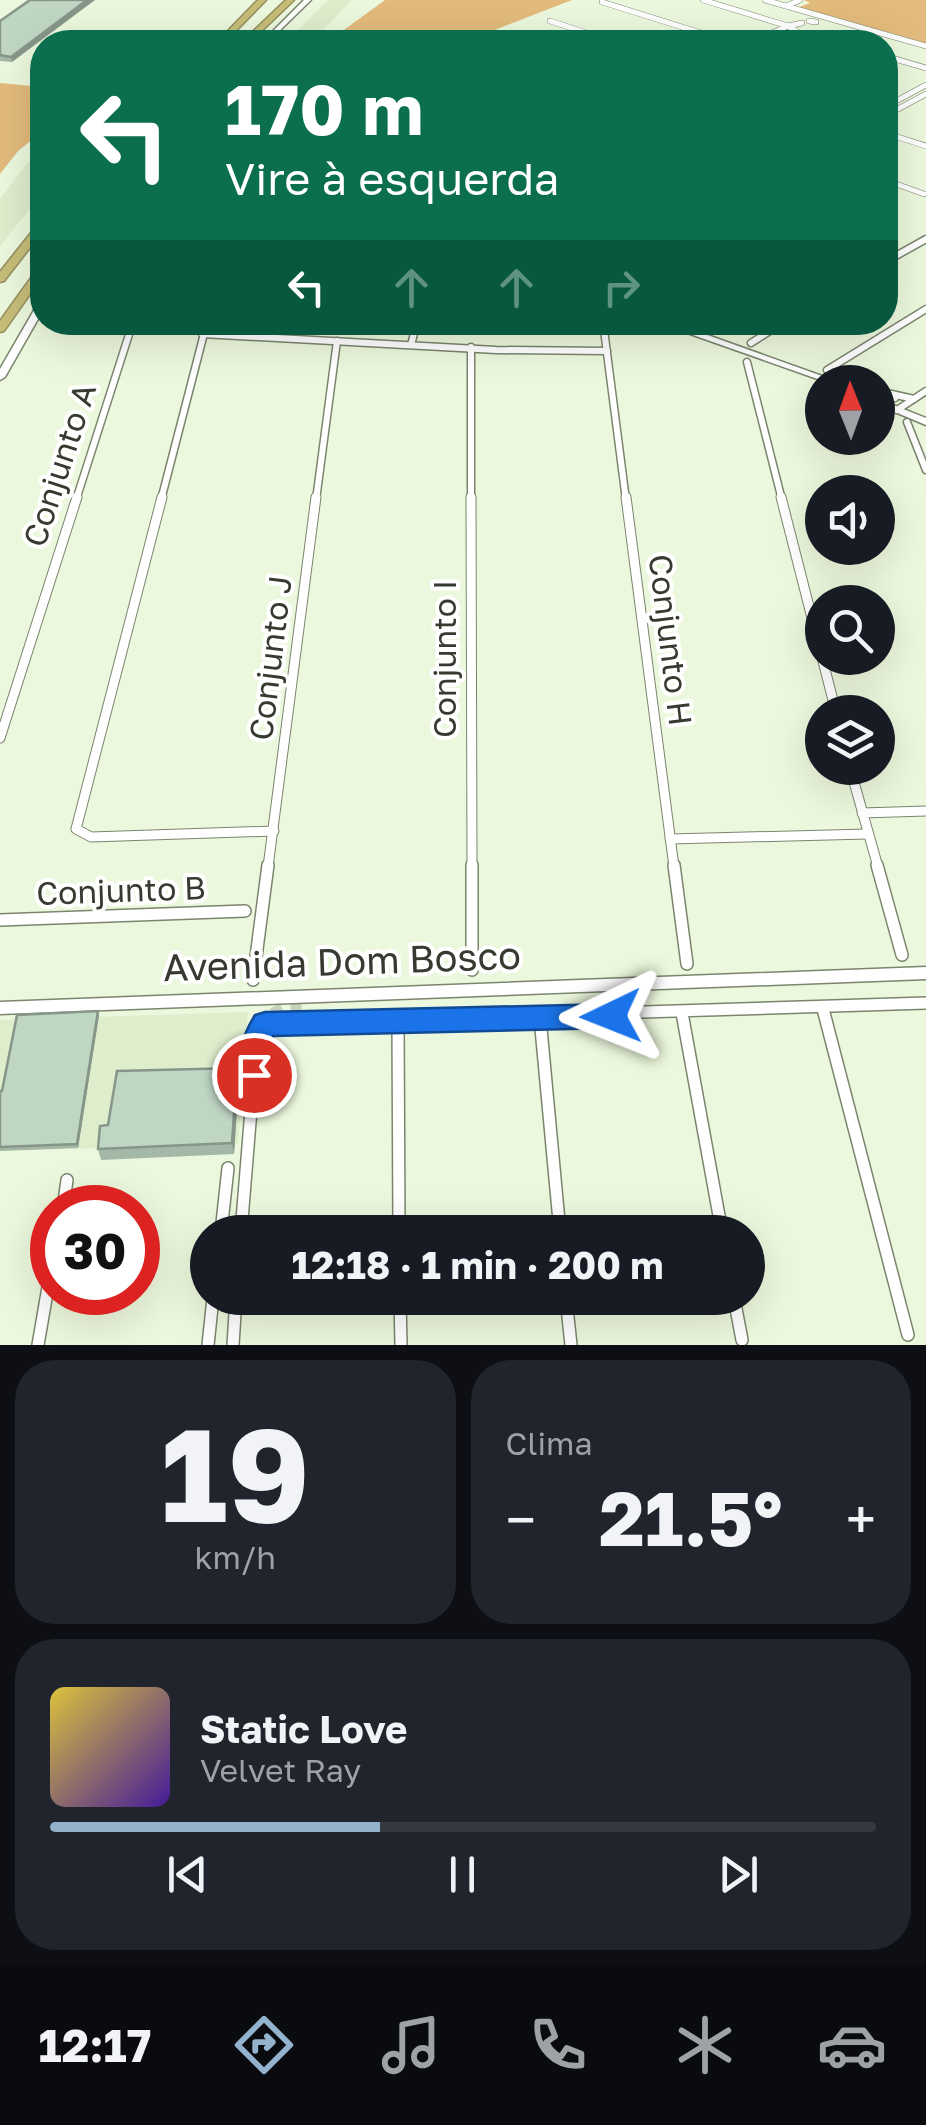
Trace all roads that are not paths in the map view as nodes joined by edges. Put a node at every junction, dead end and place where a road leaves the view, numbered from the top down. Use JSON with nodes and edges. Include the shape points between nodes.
{"nodes":[{"id":1,"x":262,"y":0,"type":"edge"},
{"id":2,"x":290,"y":0,"type":"edge"},
{"id":3,"x":308,"y":0,"type":"edge"},
{"id":4,"x":703,"y":0,"type":"edge"},
{"id":5,"x":765,"y":0,"type":"edge"},
{"id":6,"x":800,"y":0,"type":"edge"},
{"id":7,"x":602,"y":2,"type":"edge"},
{"id":8,"x":786,"y":6,"type":"junction"},
{"id":9,"x":550,"y":21,"type":"dead end"},
{"id":10,"x":811,"y":22,"type":"junction"},
{"id":11,"x":788,"y":26,"type":"junction"},
{"id":12,"x":233,"y":30,"type":"edge"},
{"id":13,"x":259,"y":30,"type":"edge"},
{"id":14,"x":277,"y":30,"type":"edge"},
{"id":15,"x":578,"y":30,"type":"edge"},
{"id":16,"x":692,"y":30,"type":"edge"},
{"id":17,"x":779,"y":30,"type":"edge"},
{"id":18,"x":795,"y":30,"type":"edge"},
{"id":19,"x":801,"y":30,"type":"edge"},
{"id":20,"x":870,"y":30,"type":"edge"},
{"id":21,"x":898,"y":38,"type":"edge"},
{"id":22,"x":926,"y":46,"type":"edge"},
{"id":23,"x":898,"y":60,"type":"edge"},
{"id":24,"x":926,"y":68,"type":"edge"},
{"id":25,"x":926,"y":85,"type":"edge"},
{"id":26,"x":926,"y":94,"type":"edge"},
{"id":27,"x":900,"y":99,"type":"edge"},
{"id":28,"x":913,"y":102,"type":"junction"},
{"id":29,"x":926,"y":106,"type":"edge"},
{"id":30,"x":898,"y":109,"type":"edge"},
{"id":31,"x":898,"y":137,"type":"edge"},
{"id":32,"x":926,"y":146,"type":"edge"},
{"id":33,"x":898,"y":185,"type":"edge"},
{"id":34,"x":924,"y":194,"type":"edge"},
{"id":35,"x":926,"y":239,"type":"edge"},
{"id":36,"x":30,"y":241,"type":"edge"},
{"id":37,"x":898,"y":255,"type":"edge"},
{"id":38,"x":0,"y":279,"type":"edge"},
{"id":39,"x":30,"y":286,"type":"edge"},
{"id":40,"x":23,"y":295,"type":"junction"},
{"id":41,"x":6,"y":298,"type":"dead end"},
{"id":42,"x":926,"y":309,"type":"edge"},
{"id":43,"x":30,"y":326,"type":"edge"},
{"id":44,"x":0,"y":329,"type":"edge"},
{"id":45,"x":898,"y":329,"type":"edge"},
{"id":46,"x":129,"y":335,"type":"edge"},
{"id":47,"x":202,"y":335,"type":"edge"},
{"id":48,"x":214,"y":335,"type":"edge"},
{"id":49,"x":414,"y":335,"type":"edge"},
{"id":50,"x":605,"y":335,"type":"edge"},
{"id":51,"x":700,"y":335,"type":"edge"},
{"id":52,"x":762,"y":335,"type":"edge"},
{"id":53,"x":889,"y":335,"type":"edge"},
{"id":54,"x":226,"y":336,"type":"joint"},
{"id":55,"x":246,"y":336,"type":"joint"},
{"id":56,"x":337,"y":341,"type":"junction"},
{"id":57,"x":750,"y":342,"type":"dead end"},
{"id":58,"x":411,"y":345,"type":"junction"},
{"id":59,"x":471,"y":348,"type":"junction"},
{"id":60,"x":607,"y":349,"type":"junction"},
{"id":61,"x":747,"y":362,"type":"dead end"},
{"id":62,"x":846,"y":365,"type":"edge"},
{"id":63,"x":805,"y":369,"type":"edge"},
{"id":64,"x":0,"y":377,"type":"edge"},
{"id":65,"x":926,"y":391,"type":"edge"},
{"id":66,"x":895,"y":395,"type":"edge"},
{"id":67,"x":911,"y":398,"type":"junction"},
{"id":68,"x":895,"y":399,"type":"edge"},
{"id":69,"x":897,"y":410,"type":"joint"},
{"id":70,"x":908,"y":422,"type":"dead end"},
{"id":71,"x":926,"y":422,"type":"edge"},
{"id":72,"x":926,"y":470,"type":"edge"},
{"id":73,"x":832,"y":695,"type":"edge"},
{"id":74,"x":0,"y":738,"type":"edge"},
{"id":75,"x":855,"y":785,"type":"edge"},
{"id":76,"x":926,"y":811,"type":"edge"},
{"id":77,"x":862,"y":812,"type":"junction"},
{"id":78,"x":274,"y":832,"type":"junction"},
{"id":79,"x":867,"y":834,"type":"junction"},
{"id":80,"x":670,"y":838,"type":"junction"},
{"id":81,"x":244,"y":912,"type":"dead end"},
{"id":82,"x":0,"y":920,"type":"edge"},
{"id":83,"x":902,"y":954,"type":"dead end"},
{"id":84,"x":686,"y":964,"type":"dead end"},
{"id":85,"x":472,"y":970,"type":"dead end"},
{"id":86,"x":926,"y":973,"type":"edge"},
{"id":87,"x":253,"y":980,"type":"dead end"},
{"id":88,"x":926,"y":1004,"type":"edge"},
{"id":89,"x":0,"y":1008,"type":"edge"},
{"id":90,"x":823,"y":1009,"type":"junction"},
{"id":91,"x":278,"y":1011,"type":"junction"},
{"id":92,"x":682,"y":1013,"type":"junction"},
{"id":93,"x":540,"y":1018,"type":"junction"},
{"id":94,"x":398,"y":1021,"type":"junction"},
{"id":95,"x":228,"y":1168,"type":"dead end"},
{"id":96,"x":67,"y":1180,"type":"dead end"},
{"id":97,"x":66,"y":1185,"type":"edge"},
{"id":98,"x":223,"y":1215,"type":"edge"},
{"id":99,"x":242,"y":1215,"type":"edge"},
{"id":100,"x":400,"y":1215,"type":"edge"},
{"id":101,"x":558,"y":1215,"type":"edge"},
{"id":102,"x":719,"y":1215,"type":"edge"},
{"id":103,"x":43,"y":1315,"type":"edge"},
{"id":104,"x":212,"y":1315,"type":"edge"},
{"id":105,"x":235,"y":1315,"type":"edge"},
{"id":106,"x":400,"y":1315,"type":"edge"},
{"id":107,"x":568,"y":1315,"type":"edge"},
{"id":108,"x":737,"y":1315,"type":"edge"},
{"id":109,"x":908,"y":1335,"type":"dead end"},
{"id":110,"x":742,"y":1340,"type":"dead end"},
{"id":111,"x":38,"y":1345,"type":"edge"},
{"id":112,"x":208,"y":1345,"type":"edge"},
{"id":113,"x":233,"y":1345,"type":"edge"},
{"id":114,"x":400,"y":1345,"type":"edge"},
{"id":115,"x":571,"y":1345,"type":"edge"}],
"edges":[{"from":1,"to":12,"type":"highway"},
{"from":2,"to":13,"type":"highway"},
{"from":3,"to":14,"type":"street"},
{"from":4,"to":11,"type":"street"},
{"from":5,"to":8,"type":"street"},
{"from":6,"to":8,"type":"street"},
{"from":7,"to":16,"type":"street"},
{"from":8,"to":10,"type":"street"},
{"from":9,"to":15,"type":"street"},
{"from":10,"to":11,"type":"street"},
{"from":10,"to":19,"type":"street"},
{"from":10,"to":20,"type":"street","via":[[828,18]]},
{"from":11,"to":17,"type":"street"},
{"from":11,"to":18,"type":"street"},
{"from":21,"to":22,"type":"street"},
{"from":23,"to":24,"type":"street"},
{"from":25,"to":27,"type":"street"},
{"from":26,"to":28,"type":"street"},
{"from":28,"to":29,"type":"street"},
{"from":28,"to":30,"type":"street"},
{"from":31,"to":32,"type":"street"},
{"from":33,"to":34,"type":"street"},
{"from":35,"to":37,"type":"street"},
{"from":36,"to":38,"type":"highway"},
{"from":39,"to":40,"type":"highway"},
{"from":40,"to":41,"type":"highway"},
{"from":40,"to":44,"type":"highway"},
{"from":42,"to":45,"type":"street"},
{"from":43,"to":64,"type":"street"},
{"from":46,"to":74,"type":"street","name":"Conjunto A"},
{"from":47,"to":78,"type":"street","via":[[76,829],[91,837]]},
{"from":48,"to":54,"type":"street"},
{"from":49,"to":58,"type":"street"},
{"from":50,"to":60,"type":"street","name":"Conjunto H"},
{"from":51,"to":63,"type":"street"},
{"from":52,"to":57,"type":"street"},
{"from":53,"to":62,"type":"street"},
{"from":54,"to":55,"type":"street"},
{"from":55,"to":56,"type":"street"},
{"from":56,"to":58,"type":"street"},
{"from":56,"to":78,"type":"street","name":"Conjunto J"},
{"from":58,"to":59,"type":"street"},
{"from":59,"to":60,"type":"street"},
{"from":59,"to":85,"type":"street","name":"Conjunto I"},
{"from":60,"to":80,"type":"street","name":"Conjunto H"},
{"from":61,"to":73,"type":"street"},
{"from":65,"to":67,"type":"street"},
{"from":66,"to":67,"type":"street"},
{"from":67,"to":68,"type":"street"},
{"from":67,"to":69,"type":"street"},
{"from":69,"to":71,"type":"street"},
{"from":70,"to":72,"type":"street"},
{"from":75,"to":77,"type":"street"},
{"from":76,"to":77,"type":"street"},
{"from":77,"to":79,"type":"street"},
{"from":78,"to":87,"type":"street","name":"Conjunto J"},
{"from":79,"to":80,"type":"street"},
{"from":79,"to":83,"type":"street"},
{"from":80,"to":84,"type":"street","name":"Conjunto H"},
{"from":81,"to":82,"type":"street","name":"Conjunto B"},
{"from":86,"to":91,"type":"street","name":"Avenida Dom Bosco"},
{"from":88,"to":90,"type":"street"},
{"from":89,"to":91,"type":"street","name":"Avenida Dom Bosco"},
{"from":90,"to":92,"type":"street"},
{"from":90,"to":109,"type":"street"},
{"from":91,"to":94,"type":"street"},
{"from":91,"to":99,"type":"street","via":[[257,1038]]},
{"from":92,"to":93,"type":"street"},
{"from":92,"to":102,"type":"street"},
{"from":93,"to":94,"type":"street"},
{"from":93,"to":101,"type":"street"},
{"from":94,"to":100,"type":"street"},
{"from":95,"to":98,"type":"street"},
{"from":96,"to":97,"type":"street"},
{"from":103,"to":111,"type":"street"},
{"from":104,"to":112,"type":"street"},
{"from":105,"to":113,"type":"street"},
{"from":106,"to":114,"type":"street"},
{"from":107,"to":115,"type":"street"},
{"from":108,"to":110,"type":"street"}]}
